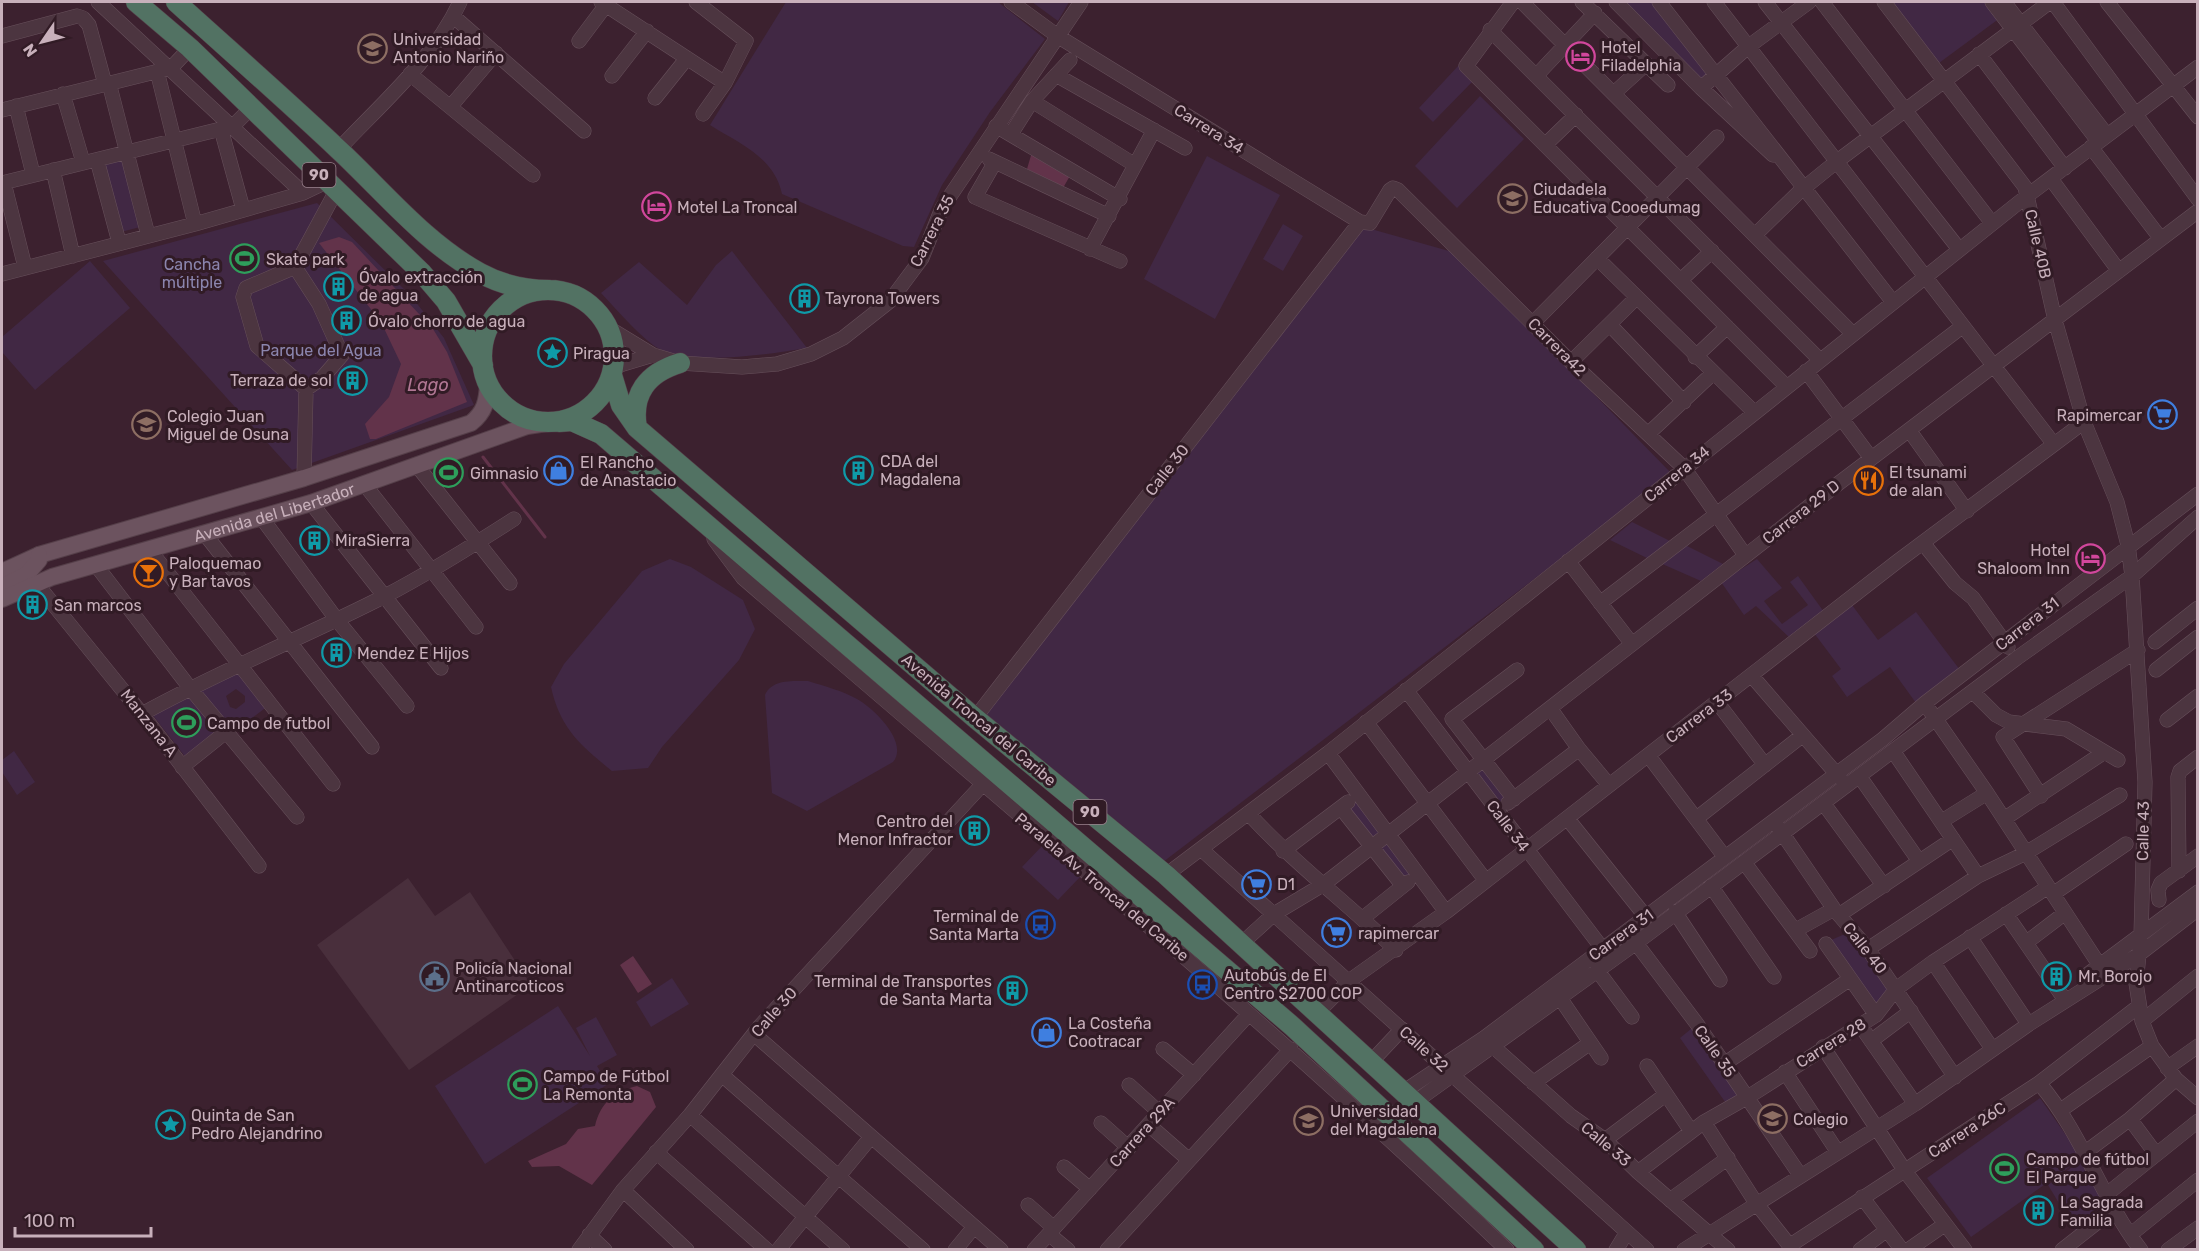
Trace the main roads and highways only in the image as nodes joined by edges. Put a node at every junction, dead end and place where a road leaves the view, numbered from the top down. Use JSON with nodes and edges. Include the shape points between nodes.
{"nodes":[{"id":1,"x":136,"y":2,"type":"edge"},
{"id":2,"x":176,"y":2,"type":"edge"},
{"id":3,"x":550,"y":290,"type":"junction"},
{"id":4,"x":680,"y":363,"type":"road end"},
{"id":5,"x":613,"y":371,"type":"junction"},
{"id":6,"x":486,"y":375,"type":"junction"},
{"id":7,"x":553,"y":422,"type":"junction"},
{"id":8,"x":637,"y":428,"type":"junction"},
{"id":9,"x":39,"y":555,"type":"junction"},
{"id":10,"x":2,"y":572,"type":"edge"},
{"id":11,"x":2,"y":588,"type":"edge"},
{"id":12,"x":2,"y":599,"type":"edge"},
{"id":13,"x":1534,"y":1250,"type":"edge"},
{"id":14,"x":1576,"y":1250,"type":"edge"}],
"edges":[{"from":1,"to":6,"type":"highway","number":"90","via":[[190,48],[422,273],[446,301]]},
{"from":2,"to":3,"type":"highway","number":"90","via":[[454,257],[510,285]]},
{"from":3,"to":5,"type":"highway","via":[[576,296],[607,327],[614,353]]},
{"from":3,"to":6,"type":"highway","via":[[522,295],[499,312],[485,337]]},
{"from":4,"to":8,"type":"highway","via":[[653,374],[643,385],[634,413]]},
{"from":5,"to":7,"type":"highway","via":[[608,386],[592,406],[577,416]]},
{"from":5,"to":8,"type":"highway","name":"Avenida Troncal del Caribe","number":"90","via":[[621,405]]},
{"from":6,"to":7,"type":"highway","via":[[499,399],[512,412]]},
{"from":6,"to":9,"type":"main road","name":"Avenida del Libertador","via":[[487,403],[471,423],[304,478]]},
{"from":7,"to":12,"type":"main road","name":"Avenida del Libertador","via":[[526,426],[311,503],[95,564]]},
{"from":7,"to":13,"type":"highway","name":"Avenida Troncal del Caribe","number":"90","via":[[572,421],[601,434],[1284,1019]]},
{"from":8,"to":14,"type":"highway","name":"Avenida Troncal del Caribe","number":"90","via":[[975,718],[1166,875]]},
{"from":9,"to":10,"type":"main road","name":"Avenida del Libertador"},
{"from":9,"to":11,"type":"main road","via":[[27,574]]}]}
